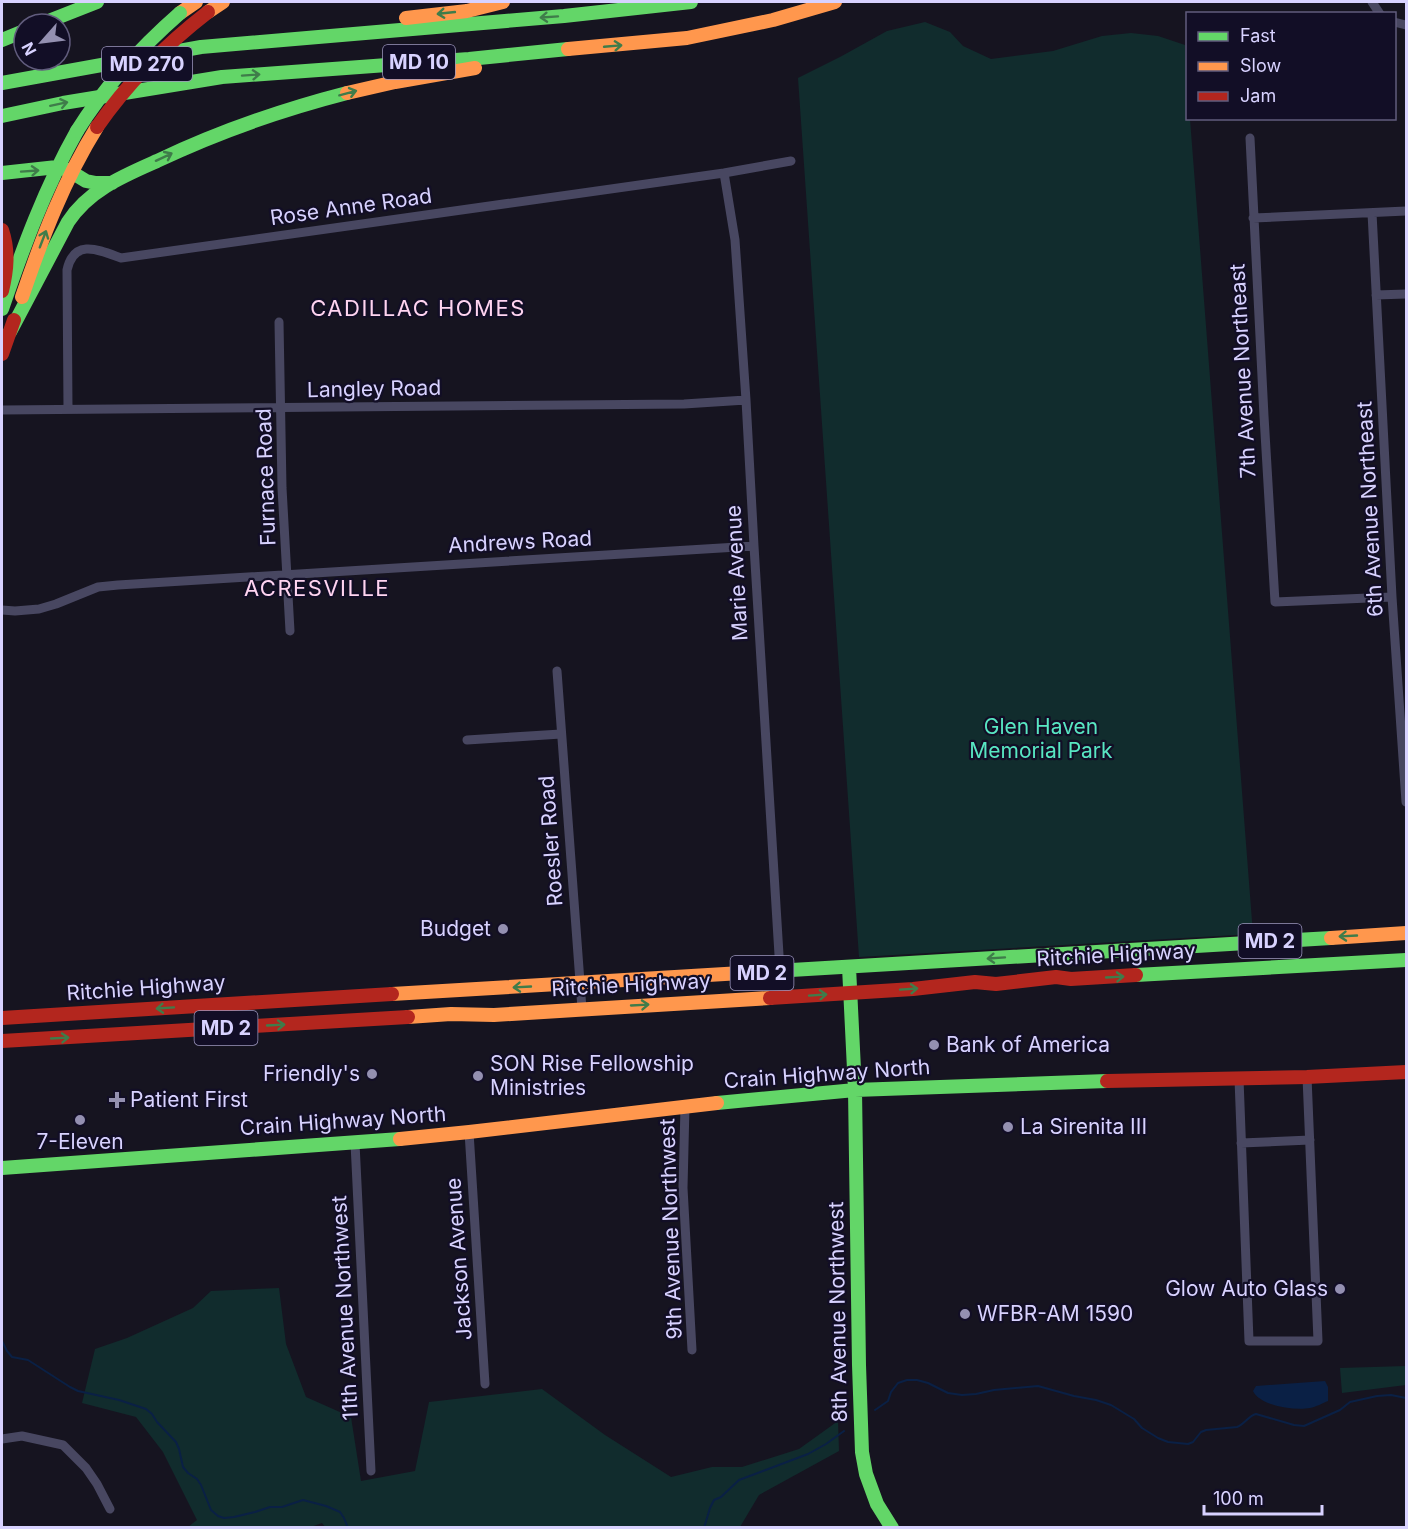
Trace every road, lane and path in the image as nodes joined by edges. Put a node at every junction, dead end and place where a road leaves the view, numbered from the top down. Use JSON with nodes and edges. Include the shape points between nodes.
{"nodes":[{"id":1,"x":97,"y":2,"type":"edge"},
{"id":2,"x":196,"y":2,"type":"edge"},
{"id":3,"x":223,"y":2,"type":"edge"},
{"id":4,"x":503,"y":2,"type":"edge"},
{"id":5,"x":691,"y":2,"type":"edge"},
{"id":6,"x":835,"y":2,"type":"edge"},
{"id":7,"x":72,"y":12,"type":"edge"},
{"id":8,"x":201,"y":47,"type":"junction"},
{"id":9,"x":572,"y":50,"type":"junction"},
{"id":10,"x":2,"y":83,"type":"edge"},
{"id":11,"x":2,"y":117,"type":"edge"},
{"id":12,"x":1250,"y":138,"type":"dead end"},
{"id":13,"x":791,"y":161,"type":"dead end"},
{"id":14,"x":57,"y":168,"type":"junction"},
{"id":15,"x":73,"y":172,"type":"junction"},
{"id":16,"x":724,"y":172,"type":"junction"},
{"id":17,"x":2,"y":173,"type":"edge"},
{"id":18,"x":112,"y":183,"type":"junction"},
{"id":19,"x":1407,"y":211,"type":"edge"},
{"id":20,"x":1372,"y":213,"type":"junction"},
{"id":21,"x":1253,"y":218,"type":"junction"},
{"id":22,"x":2,"y":230,"type":"edge"},
{"id":23,"x":2,"y":291,"type":"edge"},
{"id":24,"x":1407,"y":294,"type":"edge"},
{"id":25,"x":1376,"y":295,"type":"junction"},
{"id":26,"x":2,"y":309,"type":"edge"},
{"id":27,"x":279,"y":322,"type":"dead end"},
{"id":28,"x":10,"y":332,"type":"junction"},
{"id":29,"x":2,"y":354,"type":"edge"},
{"id":30,"x":746,"y":400,"type":"junction"},
{"id":31,"x":281,"y":408,"type":"junction"},
{"id":32,"x":68,"y":409,"type":"junction"},
{"id":33,"x":2,"y":410,"type":"edge"},
{"id":34,"x":754,"y":546,"type":"junction"},
{"id":35,"x":288,"y":574,"type":"junction"},
{"id":36,"x":1392,"y":597,"type":"junction"},
{"id":37,"x":2,"y":610,"type":"edge"},
{"id":38,"x":290,"y":631,"type":"dead end"},
{"id":39,"x":557,"y":671,"type":"dead end"},
{"id":40,"x":561,"y":734,"type":"junction"},
{"id":41,"x":467,"y":740,"type":"dead end"},
{"id":42,"x":1407,"y":802,"type":"edge"},
{"id":43,"x":1407,"y":933,"type":"edge"},
{"id":44,"x":1407,"y":960,"type":"edge"},
{"id":45,"x":849,"y":967,"type":"junction"},
{"id":46,"x":780,"y":971,"type":"junction"},
{"id":47,"x":580,"y":983,"type":"junction"},
{"id":48,"x":850,"y":993,"type":"junction"},
{"id":49,"x":582,"y":1009,"type":"junction"},
{"id":50,"x":2,"y":1018,"type":"edge"},
{"id":51,"x":2,"y":1041,"type":"edge"},
{"id":52,"x":1407,"y":1072,"type":"edge"},
{"id":53,"x":1307,"y":1077,"type":"junction"},
{"id":54,"x":1239,"y":1079,"type":"junction"},
{"id":55,"x":855,"y":1090,"type":"junction"},
{"id":56,"x":685,"y":1106,"type":"junction"},
{"id":57,"x":469,"y":1132,"type":"junction"},
{"id":58,"x":1310,"y":1140,"type":"junction"},
{"id":59,"x":355,"y":1143,"type":"junction"},
{"id":60,"x":1241,"y":1143,"type":"junction"},
{"id":61,"x":2,"y":1168,"type":"edge"},
{"id":62,"x":693,"y":1350,"type":"dead end"},
{"id":63,"x":485,"y":1384,"type":"dead end"},
{"id":64,"x":2,"y":1439,"type":"edge"},
{"id":65,"x":371,"y":1471,"type":"dead end"},
{"id":66,"x":110,"y":1509,"type":"dead end"},
{"id":67,"x":892,"y":1527,"type":"edge"}],
"edges":[{"from":1,"to":7,"type":"main road"},
{"from":2,"to":14,"type":"main road","number":"MD 270","bridge":true,"via":[[156,33],[119,71],[77,131]]},
{"from":3,"to":15,"type":"main road","number":"MD 270","bridge":true,"via":[[182,31],[130,82],[97,127]]},
{"from":4,"to":8,"type":"main road","one_way":true,"via":[[472,10],[228,38]]},
{"from":5,"to":8,"type":"main road","number":"MD 10","one_way":true},
{"from":9,"to":6,"type":"main road","number":"MD 10","one_way":true,"via":[[732,30]]},
{"from":8,"to":10,"type":"main road","number":"MD 10"},
{"from":11,"to":9,"type":"main road","number":"MD 10","one_way":true,"via":[[222,77]]},
{"from":18,"to":9,"type":"main road","one_way":true,"via":[[198,141],[305,104],[435,74],[554,59]]},
{"from":12,"to":21,"type":"street","name":"7th Avenue Northeast"},
{"from":13,"to":16,"type":"street","name":"Rose Anne Road"},
{"from":14,"to":15,"type":"main road"},
{"from":17,"to":14,"type":"main road","one_way":true},
{"from":14,"to":26,"type":"main road","number":"MD 270","via":[[29,231]]},
{"from":15,"to":18,"type":"main road","via":[[90,182]]},
{"from":28,"to":15,"type":"main road","number":"MD 270","one_way":true,"via":[[43,240]]},
{"from":16,"to":30,"type":"street","name":"Marie Avenue","via":[[735,240]]},
{"from":16,"to":32,"type":"street","name":"Rose Anne Road","via":[[121,258],[84,249],[75,253],[67,270]]},
{"from":18,"to":28,"type":"main road","via":[[80,207],[68,222]]},
{"from":19,"to":20,"type":"street"},
{"from":20,"to":21,"type":"street"},
{"from":20,"to":25,"type":"street","name":"6th Avenue Northeast"},
{"from":21,"to":36,"type":"street","name":"7th Avenue Northeast","via":[[1275,602]]},
{"from":22,"to":23,"type":"main road","via":[[7,262]]},
{"from":24,"to":25,"type":"street"},
{"from":25,"to":36,"type":"street","name":"6th Avenue Northeast"},
{"from":27,"to":31,"type":"street","name":"Furnace Road"},
{"from":28,"to":29,"type":"main road","number":"MD 270"},
{"from":30,"to":31,"type":"street","name":"Langley Road"},
{"from":30,"to":34,"type":"street","name":"Marie Avenue"},
{"from":31,"to":32,"type":"street","name":"Langley Road"},
{"from":31,"to":35,"type":"street","name":"Furnace Road"},
{"from":32,"to":33,"type":"street","name":"Langley Road"},
{"from":34,"to":35,"type":"street","name":"Andrews Road"},
{"from":34,"to":46,"type":"street","name":"Marie Avenue"},
{"from":35,"to":37,"type":"street","name":"Andrews Road","via":[[98,587],[39,609]]},
{"from":35,"to":38,"type":"street","name":"Furnace Road"},
{"from":36,"to":42,"type":"street","name":"6th Avenue Northeast"},
{"from":39,"to":40,"type":"street","name":"Roesler Road"},
{"from":40,"to":41,"type":"street"},
{"from":40,"to":47,"type":"street","name":"Roesler Road"},
{"from":43,"to":45,"type":"main road","name":"Ritchie Highway","number":"MD 2","one_way":true},
{"from":48,"to":44,"type":"main road","name":"Ritchie Highway","number":"MD 2","one_way":true,"via":[[1056,977]]},
{"from":45,"to":46,"type":"main road","name":"Ritchie Highway","number":"MD 2"},
{"from":45,"to":48,"type":"main road","name":"8th Avenue Northwest"},
{"from":46,"to":47,"type":"main road","name":"Ritchie Highway","number":"MD 2"},
{"from":47,"to":49,"type":"street","name":"Roesler Road"},
{"from":47,"to":50,"type":"main road","name":"Ritchie Highway","number":"MD 2","one_way":true},
{"from":49,"to":48,"type":"main road","name":"Ritchie Highway","number":"MD 2","one_way":true},
{"from":48,"to":55,"type":"main road","name":"8th Avenue Northwest"},
{"from":51,"to":49,"type":"main road","name":"Ritchie Highway","number":"MD 2","one_way":true},
{"from":52,"to":53,"type":"main road","name":"Crain Highway North"},
{"from":53,"to":54,"type":"main road","name":"Crain Highway North"},
{"from":53,"to":58,"type":"street"},
{"from":54,"to":55,"type":"main road","name":"Crain Highway North"},
{"from":54,"to":60,"type":"street"},
{"from":55,"to":56,"type":"main road","name":"Crain Highway North"},
{"from":55,"to":67,"type":"main road","name":"8th Avenue Northwest","via":[[862,1452],[877,1504]]},
{"from":56,"to":57,"type":"main road","name":"Crain Highway North"},
{"from":56,"to":62,"type":"street","name":"9th Avenue Northwest","via":[[683,1188]]},
{"from":57,"to":59,"type":"main road","name":"Crain Highway North"},
{"from":57,"to":63,"type":"street","name":"Jackson Avenue"},
{"from":58,"to":60,"type":"street"},
{"from":58,"to":60,"type":"street","via":[[1318,1341],[1249,1341]]},
{"from":59,"to":61,"type":"main road","name":"Crain Highway North"},
{"from":59,"to":65,"type":"street","name":"11th Avenue Northwest"},
{"from":64,"to":66,"type":"street","via":[[22,1436],[63,1445],[86,1468]]}]}
